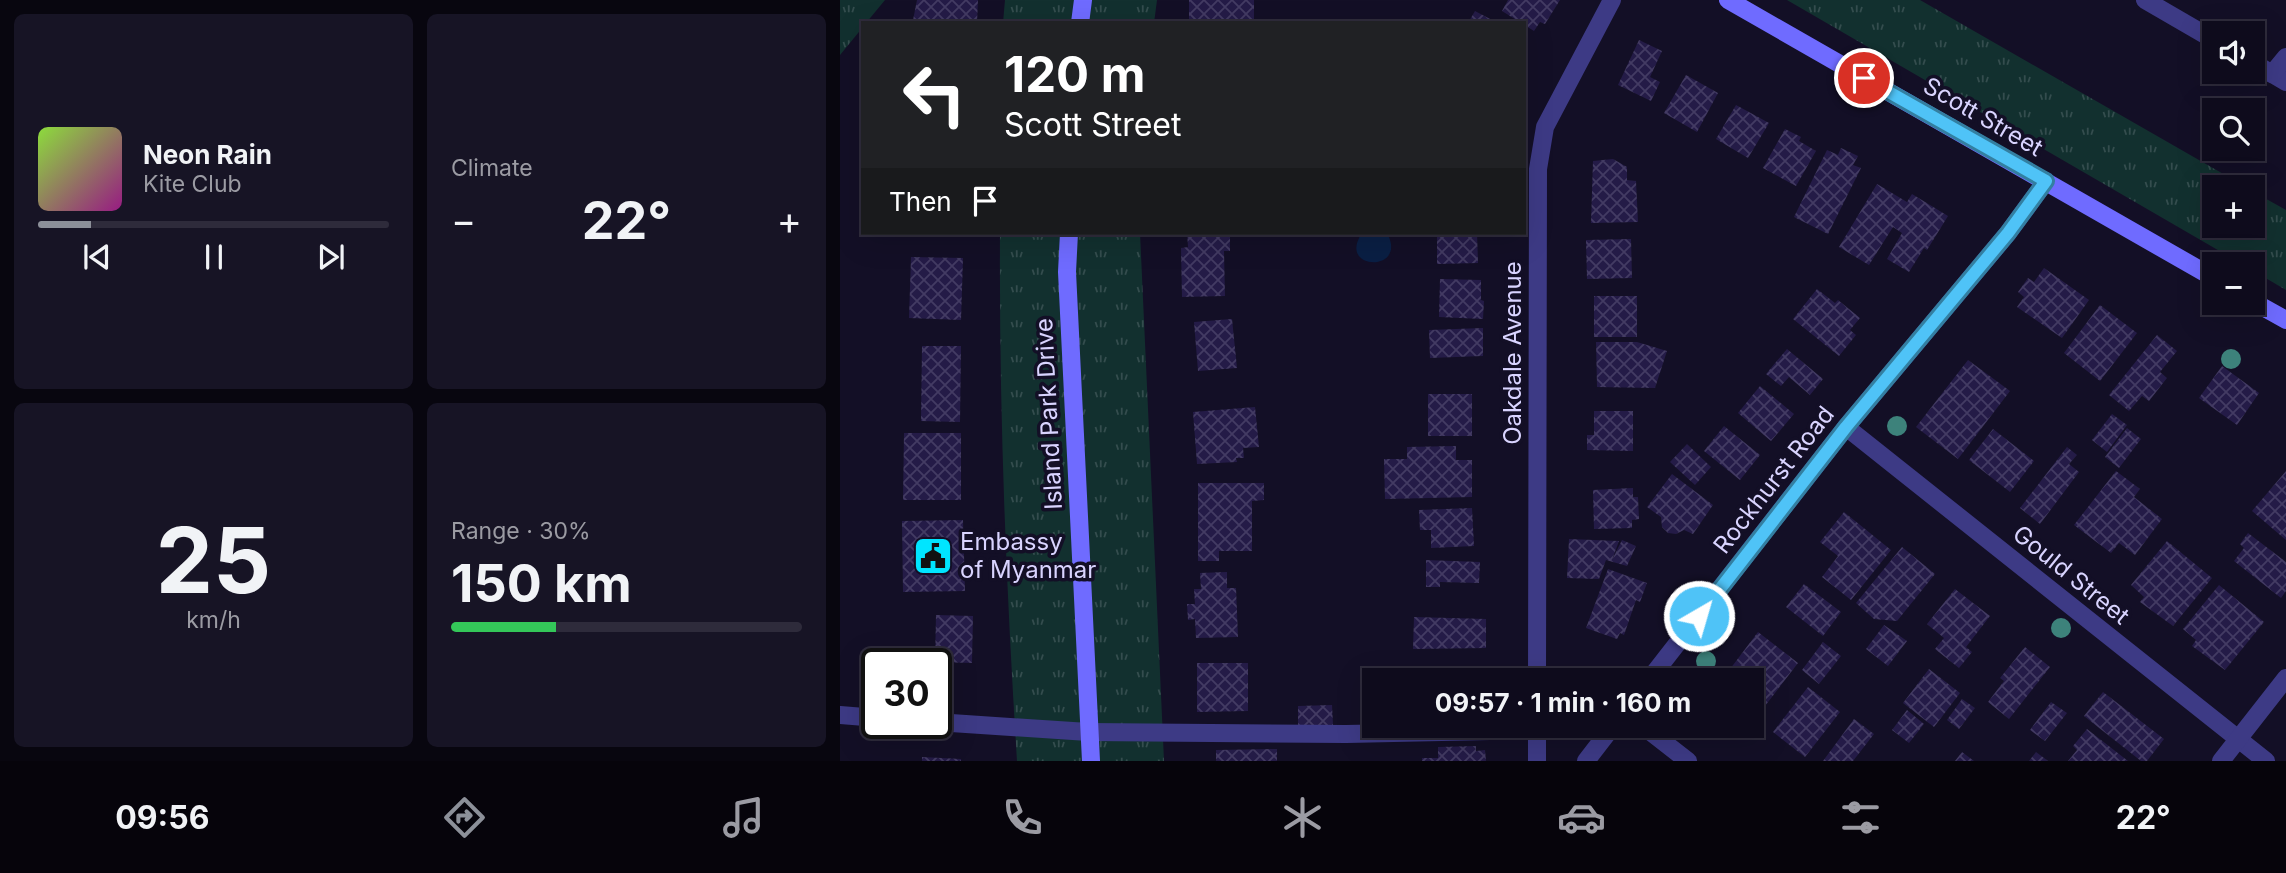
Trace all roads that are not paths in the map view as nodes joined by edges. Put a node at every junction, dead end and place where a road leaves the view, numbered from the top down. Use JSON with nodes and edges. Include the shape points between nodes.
{"nodes":[{"id":1,"x":1083,"y":0,"type":"edge"},
{"id":2,"x":1612,"y":0,"type":"edge"},
{"id":3,"x":1728,"y":0,"type":"edge"},
{"id":4,"x":2145,"y":0,"type":"edge"},
{"id":5,"x":1080,"y":21,"type":"edge"},
{"id":6,"x":2202,"y":33,"type":"edge"},
{"id":7,"x":2286,"y":57,"type":"edge"},
{"id":8,"x":2279,"y":78,"type":"edge"},
{"id":9,"x":2046,"y":181,"type":"junction"},
{"id":10,"x":1069,"y":235,"type":"edge"},
{"id":11,"x":2202,"y":271,"type":"edge"},
{"id":12,"x":2265,"y":308,"type":"edge"},
{"id":13,"x":2286,"y":320,"type":"edge"},
{"id":14,"x":1846,"y":427,"type":"junction"},
{"id":15,"x":1538,"y":668,"type":"edge"},
{"id":16,"x":1658,"y":668,"type":"edge"},
{"id":17,"x":2286,"y":678,"type":"edge"},
{"id":18,"x":840,"y":715,"type":"edge"},
{"id":19,"x":861,"y":717,"type":"edge"},
{"id":20,"x":952,"y":723,"type":"edge"},
{"id":21,"x":1088,"y":732,"type":"junction"},
{"id":22,"x":1362,"y":733,"type":"edge"},
{"id":23,"x":1537,"y":738,"type":"edge"},
{"id":24,"x":1604,"y":738,"type":"edge"},
{"id":25,"x":1658,"y":738,"type":"edge"},
{"id":26,"x":2238,"y":739,"type":"junction"},
{"id":27,"x":1091,"y":761,"type":"edge"},
{"id":28,"x":1537,"y":761,"type":"edge"},
{"id":29,"x":1586,"y":761,"type":"edge"},
{"id":30,"x":1688,"y":761,"type":"edge"},
{"id":31,"x":2221,"y":761,"type":"edge"},
{"id":32,"x":2266,"y":761,"type":"edge"}],
"edges":[{"from":1,"to":5,"type":"main road"},
{"from":2,"to":15,"type":"street","name":"Oakdale Avenue","via":[[1545,127],[1540,145]]},
{"from":3,"to":9,"type":"main road","name":"Scott Street"},
{"from":4,"to":6,"type":"street"},
{"from":7,"to":8,"type":"street"},
{"from":9,"to":11,"type":"main road","name":"Scott Street"},
{"from":9,"to":14,"type":"street","name":"Rockhurst Road"},
{"from":10,"to":21,"type":"main road","name":"Island Park Drive"},
{"from":12,"to":13,"type":"main road"},
{"from":14,"to":16,"type":"street","name":"Rockhurst Road"},
{"from":14,"to":26,"type":"street","name":"Gould Street"},
{"from":17,"to":26,"type":"street"},
{"from":18,"to":19,"type":"street"},
{"from":20,"to":21,"type":"street"},
{"from":21,"to":22,"type":"street"},
{"from":21,"to":27,"type":"main road","name":"Island Park Drive"},
{"from":23,"to":28,"type":"street"},
{"from":24,"to":29,"type":"street"},
{"from":25,"to":30,"type":"street"},
{"from":26,"to":31,"type":"street"},
{"from":26,"to":32,"type":"street","name":"Gould Street"}]}
